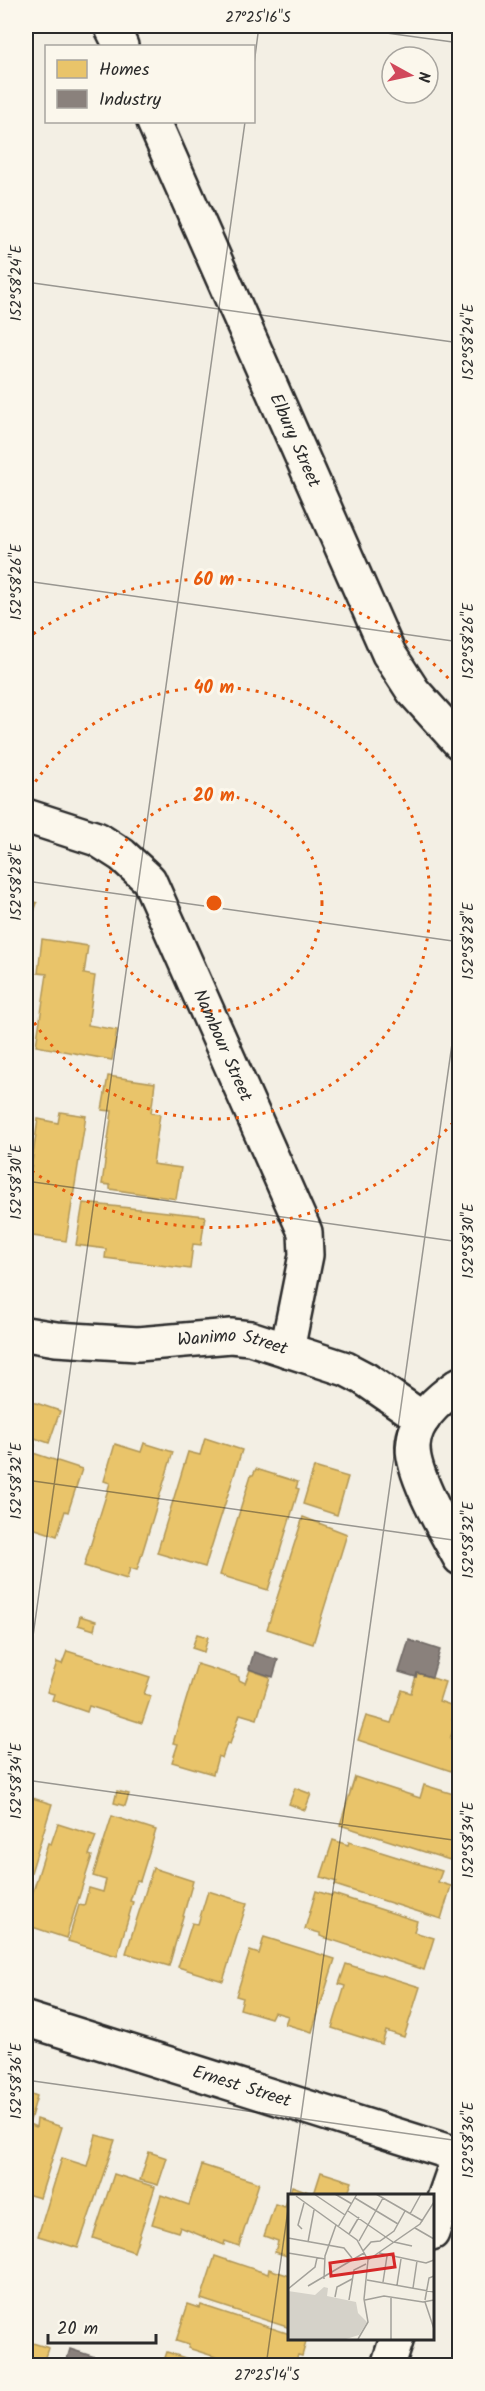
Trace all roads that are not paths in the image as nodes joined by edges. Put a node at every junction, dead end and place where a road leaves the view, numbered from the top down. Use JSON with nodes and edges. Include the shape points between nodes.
{"nodes":[{"id":1,"x":111,"y":26,"type":"edge"},
{"id":2,"x":120,"y":45,"type":"edge"},
{"id":3,"x":154,"y":123,"type":"edge"},
{"id":4,"x":459,"y":743,"type":"edge"},
{"id":5,"x":26,"y":816,"type":"edge"},
{"id":6,"x":26,"y":1334,"type":"edge"},
{"id":7,"x":287,"y":1350,"type":"junction"},
{"id":8,"x":459,"y":1384,"type":"edge"},
{"id":9,"x":423,"y":1419,"type":"junction"},
{"id":10,"x":459,"y":1558,"type":"edge"},
{"id":11,"x":26,"y":2019,"type":"edge"},
{"id":12,"x":459,"y":2154,"type":"edge"},
{"id":13,"x":434,"y":2228,"type":"edge"},
{"id":14,"x":396,"y":2340,"type":"edge"},
{"id":15,"x":388,"y":2366,"type":"edge"}],
"edges":[{"from":1,"to":2,"type":"street"},
{"from":3,"to":4,"type":"street","name":"Elbury Street","via":[[389,654],[413,691]]},
{"from":5,"to":7,"type":"street","name":"Nambour Street","via":[[98,839],[149,880],[304,1232],[306,1255]]},
{"from":6,"to":7,"type":"street","name":"Wanimo Street","via":[[138,1344],[231,1336]]},
{"from":7,"to":9,"type":"street","name":"Wanimo Street","via":[[346,1369]]},
{"from":8,"to":9,"type":"street"},
{"from":9,"to":10,"type":"street","via":[[413,1446],[418,1471]]},
{"from":11,"to":12,"type":"street","name":"Ernest Street"},
{"from":12,"to":13,"type":"street"},
{"from":14,"to":15,"type":"street"}]}
